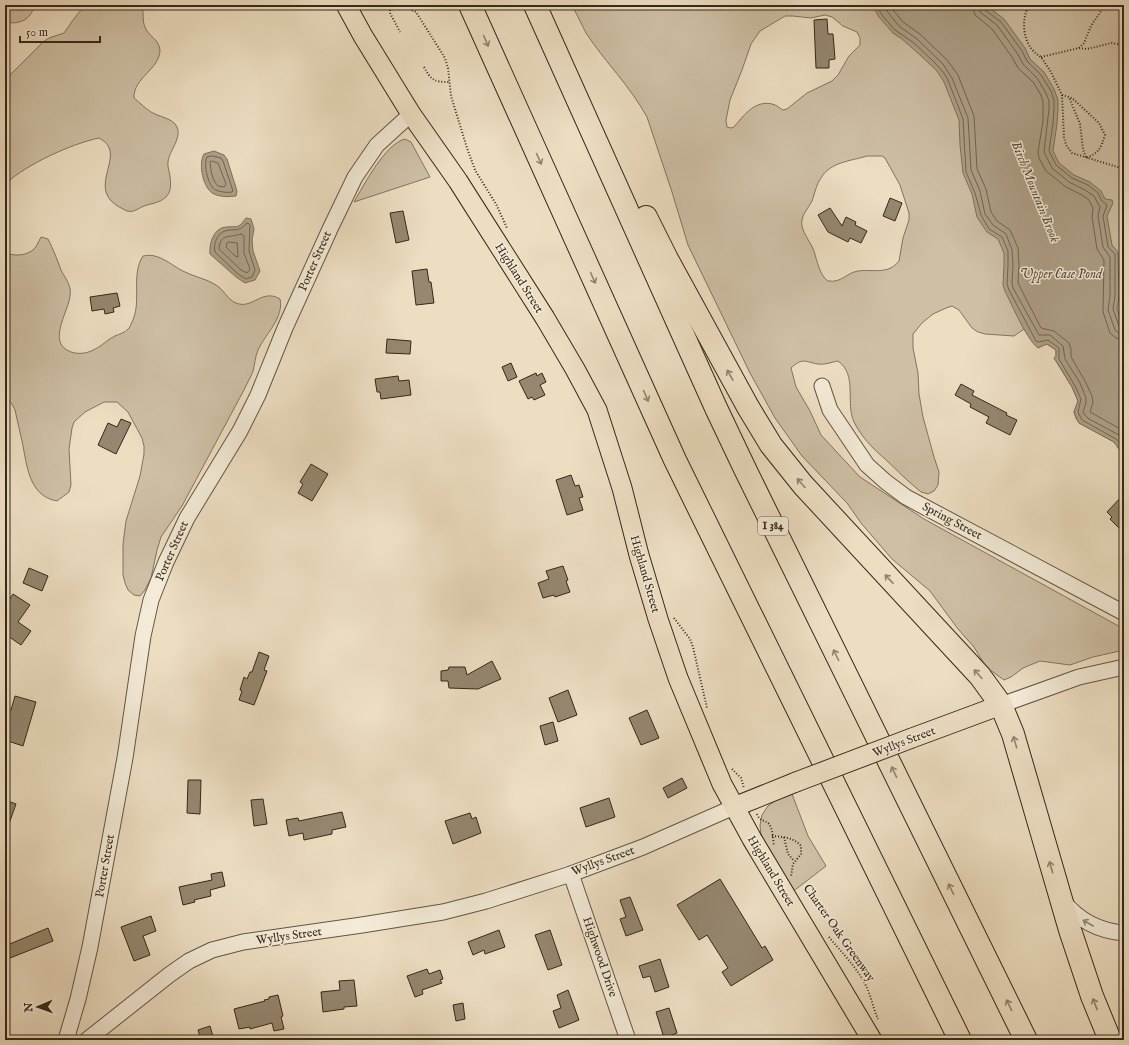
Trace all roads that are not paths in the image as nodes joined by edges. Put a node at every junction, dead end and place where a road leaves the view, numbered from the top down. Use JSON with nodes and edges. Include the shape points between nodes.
{"nodes":[{"id":1,"x":346,"y":5,"type":"edge"},
{"id":2,"x":470,"y":5,"type":"edge"},
{"id":3,"x":535,"y":5,"type":"edge"},
{"id":4,"x":564,"y":69,"type":"junction"},
{"id":5,"x":411,"y":114,"type":"junction"},
{"id":6,"x":822,"y":386,"type":"dead end"},
{"id":7,"x":1124,"y":613,"type":"edge"},
{"id":8,"x":1124,"y":667,"type":"edge"},
{"id":9,"x":1001,"y":705,"type":"junction"},
{"id":10,"x":734,"y":807,"type":"junction"},
{"id":11,"x":571,"y":874,"type":"junction"},
{"id":12,"x":1061,"y":898,"type":"junction"},
{"id":13,"x":1124,"y":932,"type":"edge"},
{"id":14,"x":66,"y":1040,"type":"edge"},
{"id":15,"x":87,"y":1040,"type":"edge"},
{"id":16,"x":628,"y":1040,"type":"edge"},
{"id":17,"x":872,"y":1040,"type":"edge"},
{"id":18,"x":960,"y":1040,"type":"edge"},
{"id":19,"x":1026,"y":1040,"type":"edge"},
{"id":20,"x":1110,"y":1040,"type":"edge"}],
"edges":[{"from":1,"to":5,"type":"main road","name":"Highland Street"},
{"from":2,"to":18,"type":"highway","one_way":true,"via":[[682,473]]},
{"from":3,"to":4,"type":"highway","number":"I 384"},
{"from":9,"to":4,"type":"highway","one_way":true,"via":[[980,676],[817,502],[771,445],[664,252],[600,120]]},
{"from":19,"to":4,"type":"highway","number":"I 384","one_way":true,"via":[[745,469]]},
{"from":5,"to":10,"type":"main road","name":"Highland Street","via":[[458,181],[538,306],[597,410],[673,664]]},
{"from":5,"to":14,"type":"street","name":"Porter Street","via":[[377,145],[355,177],[288,321],[258,395],[240,431],[186,518],[154,594],[143,636],[125,758],[90,947]]},
{"from":6,"to":7,"type":"street","name":"Spring Street","via":[[830,410],[867,465],[906,497]]},
{"from":8,"to":9,"type":"street","name":"Wyllys Street","via":[[1079,677]]},
{"from":9,"to":10,"type":"main road","name":"Wyllys Street","bridge":true},
{"from":12,"to":9,"type":"highway","one_way":true,"via":[[1013,734]]},
{"from":10,"to":11,"type":"street","name":"Wyllys Street"},
{"from":10,"to":17,"type":"main road","name":"Highland Street"},
{"from":11,"to":15,"type":"street","name":"Wyllys Street","via":[[443,912],[243,942],[212,950],[189,961]]},
{"from":11,"to":16,"type":"street","name":"Highwood Drive"},
{"from":13,"to":12,"type":"street","one_way":true,"via":[[1094,926],[1080,918]]},
{"from":20,"to":12,"type":"highway","one_way":true,"via":[[1082,969]]}]}
